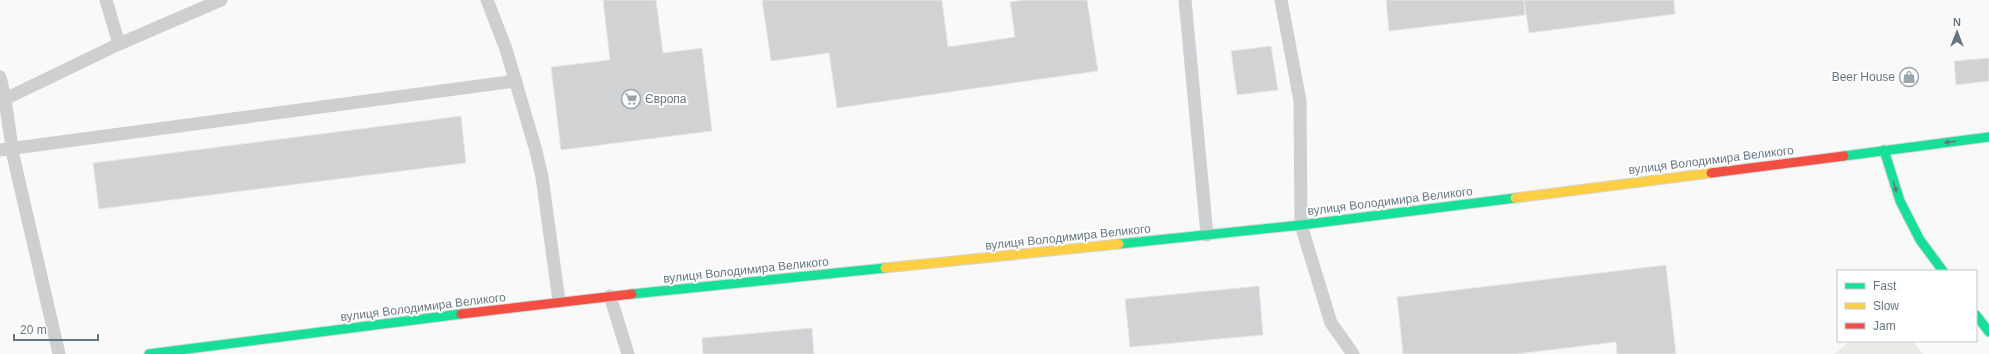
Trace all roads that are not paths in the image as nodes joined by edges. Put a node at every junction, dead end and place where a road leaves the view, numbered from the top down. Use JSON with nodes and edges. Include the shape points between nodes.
{"nodes":[{"id":1,"x":106,"y":0,"type":"edge"},
{"id":2,"x":221,"y":0,"type":"edge"},
{"id":3,"x":488,"y":0,"type":"edge"},
{"id":4,"x":1185,"y":0,"type":"edge"},
{"id":5,"x":1281,"y":0,"type":"edge"},
{"id":6,"x":119,"y":44,"type":"junction"},
{"id":7,"x":0,"y":77,"type":"edge"},
{"id":8,"x":516,"y":81,"type":"junction"},
{"id":9,"x":5,"y":99,"type":"junction"},
{"id":10,"x":1989,"y":137,"type":"edge"},
{"id":11,"x":6,"y":149,"type":"edge"},
{"id":12,"x":1884,"y":150,"type":"junction"},
{"id":13,"x":1301,"y":225,"type":"junction"},
{"id":14,"x":1207,"y":235,"type":"junction"},
{"id":15,"x":1942,"y":270,"type":"edge"},
{"id":16,"x":610,"y":296,"type":"junction"},
{"id":17,"x":559,"y":301,"type":"junction"},
{"id":18,"x":1977,"y":316,"type":"edge"},
{"id":19,"x":1989,"y":332,"type":"edge"},
{"id":20,"x":59,"y":354,"type":"edge"},
{"id":21,"x":149,"y":354,"type":"edge"},
{"id":22,"x":628,"y":354,"type":"edge"},
{"id":23,"x":1353,"y":354,"type":"edge"}],
"edges":[{"from":1,"to":6,"type":"lane"},
{"from":2,"to":6,"type":"lane"},
{"from":3,"to":8,"type":"lane"},
{"from":4,"to":14,"type":"lane"},
{"from":5,"to":13,"type":"lane","via":[[1300,100]]},
{"from":6,"to":9,"type":"lane"},
{"from":7,"to":9,"type":"lane"},
{"from":8,"to":11,"type":"lane"},
{"from":8,"to":17,"type":"lane","via":[[542,177]]},
{"from":9,"to":11,"type":"lane"},
{"from":10,"to":12,"type":"main road","name":"вулиця Володимира Великого","one_way":true},
{"from":11,"to":20,"type":"lane"},
{"from":12,"to":13,"type":"main road","name":"вулиця Володимира Великого"},
{"from":12,"to":15,"type":"main road","one_way":true,"via":[[1900,201],[1920,240]]},
{"from":13,"to":14,"type":"main road","name":"вулиця Володимира Великого"},
{"from":13,"to":23,"type":"lane","via":[[1331,323]]},
{"from":14,"to":16,"type":"main road","name":"вулиця Володимира Великого"},
{"from":16,"to":17,"type":"main road","name":"вулиця Володимира Великого"},
{"from":16,"to":22,"type":"lane"},
{"from":17,"to":21,"type":"main road","name":"вулиця Володимира Великого"},
{"from":18,"to":19,"type":"main road"}]}
